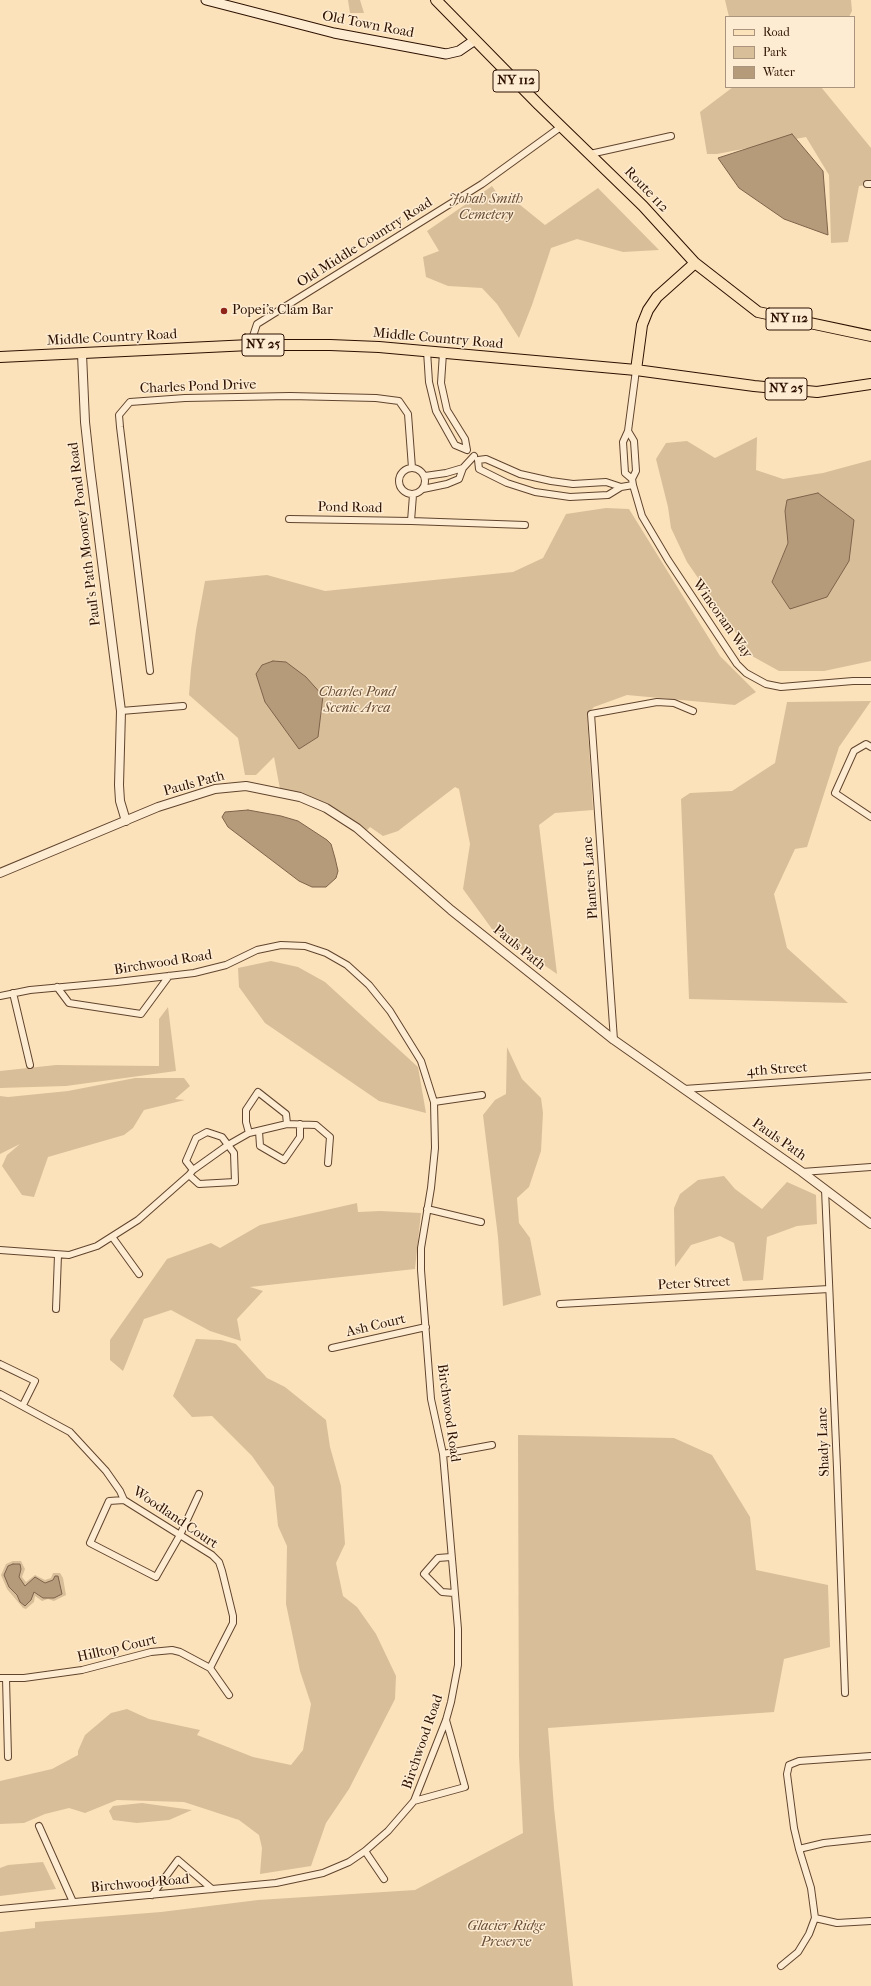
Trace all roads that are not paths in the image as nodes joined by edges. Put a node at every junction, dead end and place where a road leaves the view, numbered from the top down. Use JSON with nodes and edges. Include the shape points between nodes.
{"nodes":[{"id":1,"x":206,"y":0,"type":"edge"},
{"id":2,"x":436,"y":0,"type":"edge"},
{"id":3,"x":475,"y":40,"type":"junction"},
{"id":4,"x":562,"y":126,"type":"junction"},
{"id":5,"x":670,"y":136,"type":"dead end"},
{"id":6,"x":590,"y":154,"type":"junction"},
{"id":7,"x":695,"y":262,"type":"junction"},
{"id":8,"x":871,"y":336,"type":"edge"},
{"id":9,"x":250,"y":346,"type":"junction"},
{"id":10,"x":427,"y":351,"type":"junction"},
{"id":11,"x":443,"y":353,"type":"junction"},
{"id":12,"x":82,"y":354,"type":"junction"},
{"id":13,"x":0,"y":357,"type":"edge"},
{"id":14,"x":636,"y":370,"type":"junction"},
{"id":15,"x":871,"y":384,"type":"edge"},
{"id":16,"x":628,"y":431,"type":"junction"},
{"id":17,"x":467,"y":450,"type":"junction"},
{"id":18,"x":476,"y":458,"type":"junction"},
{"id":19,"x":412,"y":468,"type":"junction"},
{"id":20,"x":463,"y":468,"type":"junction"},
{"id":21,"x":425,"y":476,"type":"junction"},
{"id":22,"x":632,"y":482,"type":"junction"},
{"id":23,"x":620,"y":487,"type":"junction"},
{"id":24,"x":423,"y":489,"type":"junction"},
{"id":25,"x":413,"y":495,"type":"junction"},
{"id":26,"x":289,"y":519,"type":"dead end"},
{"id":27,"x":411,"y":521,"type":"junction"},
{"id":28,"x":525,"y":525,"type":"dead end"},
{"id":29,"x":150,"y":672,"type":"dead end"},
{"id":30,"x":871,"y":681,"type":"edge"},
{"id":31,"x":183,"y":706,"type":"dead end"},
{"id":32,"x":120,"y":711,"type":"junction"},
{"id":33,"x":693,"y":711,"type":"dead end"},
{"id":34,"x":871,"y":747,"type":"edge"},
{"id":35,"x":871,"y":817,"type":"edge"},
{"id":36,"x":126,"y":821,"type":"junction"},
{"id":37,"x":0,"y":873,"type":"edge"},
{"id":38,"x":169,"y":976,"type":"junction"},
{"id":39,"x":56,"y":987,"type":"junction"},
{"id":40,"x":12,"y":993,"type":"junction"},
{"id":41,"x":0,"y":996,"type":"edge"},
{"id":42,"x":614,"y":1040,"type":"junction"},
{"id":43,"x":30,"y":1065,"type":"dead end"},
{"id":44,"x":871,"y":1076,"type":"edge"},
{"id":45,"x":684,"y":1089,"type":"junction"},
{"id":46,"x":482,"y":1095,"type":"dead end"},
{"id":47,"x":434,"y":1102,"type":"junction"},
{"id":48,"x":287,"y":1124,"type":"junction"},
{"id":49,"x":300,"y":1124,"type":"junction"},
{"id":50,"x":259,"y":1131,"type":"junction"},
{"id":51,"x":249,"y":1133,"type":"junction"},
{"id":52,"x":228,"y":1145,"type":"junction"},
{"id":53,"x":328,"y":1164,"type":"dead end"},
{"id":54,"x":871,"y":1167,"type":"edge"},
{"id":55,"x":191,"y":1172,"type":"junction"},
{"id":56,"x":802,"y":1172,"type":"junction"},
{"id":57,"x":825,"y":1189,"type":"junction"},
{"id":58,"x":427,"y":1209,"type":"junction"},
{"id":59,"x":481,"y":1222,"type":"dead end"},
{"id":60,"x":871,"y":1224,"type":"edge"},
{"id":61,"x":113,"y":1238,"type":"junction"},
{"id":62,"x":0,"y":1250,"type":"edge"},
{"id":63,"x":58,"y":1255,"type":"junction"},
{"id":64,"x":139,"y":1274,"type":"dead end"},
{"id":65,"x":829,"y":1289,"type":"junction"},
{"id":66,"x":560,"y":1304,"type":"dead end"},
{"id":67,"x":56,"y":1309,"type":"dead end"},
{"id":68,"x":426,"y":1327,"type":"junction"},
{"id":69,"x":332,"y":1348,"type":"dead end"},
{"id":70,"x":0,"y":1364,"type":"edge"},
{"id":71,"x":0,"y":1394,"type":"edge"},
{"id":72,"x":23,"y":1405,"type":"junction"},
{"id":73,"x":492,"y":1445,"type":"dead end"},
{"id":74,"x":443,"y":1454,"type":"junction"},
{"id":75,"x":199,"y":1494,"type":"dead end"},
{"id":76,"x":124,"y":1500,"type":"junction"},
{"id":77,"x":180,"y":1535,"type":"junction"},
{"id":78,"x":452,"y":1557,"type":"junction"},
{"id":79,"x":454,"y":1593,"type":"junction"},
{"id":80,"x":210,"y":1668,"type":"junction"},
{"id":81,"x":3,"y":1678,"type":"edge"},
{"id":82,"x":844,"y":1693,"type":"dead end"},
{"id":83,"x":229,"y":1695,"type":"dead end"},
{"id":84,"x":446,"y":1720,"type":"junction"},
{"id":85,"x":871,"y":1756,"type":"edge"},
{"id":86,"x":8,"y":1757,"type":"dead end"},
{"id":87,"x":414,"y":1801,"type":"junction"},
{"id":88,"x":39,"y":1826,"type":"dead end"},
{"id":89,"x":871,"y":1838,"type":"edge"},
{"id":90,"x":799,"y":1849,"type":"junction"},
{"id":91,"x":365,"y":1851,"type":"junction"},
{"id":92,"x":384,"y":1879,"type":"dead end"},
{"id":93,"x":212,"y":1890,"type":"junction"},
{"id":94,"x":152,"y":1895,"type":"junction"},
{"id":95,"x":74,"y":1902,"type":"junction"},
{"id":96,"x":0,"y":1909,"type":"edge"},
{"id":97,"x":815,"y":1918,"type":"junction"},
{"id":98,"x":871,"y":1921,"type":"edge"},
{"id":99,"x":781,"y":1966,"type":"dead end"}],
"edges":[{"from":1,"to":3,"type":"main road","name":"Old Town Road","via":[[334,33],[446,54],[460,51]]},
{"from":2,"to":3,"type":"main road","name":"Route 112","number":"NY 112"},
{"from":3,"to":4,"type":"main road","name":"Route 112","number":"NY 112"},
{"from":4,"to":6,"type":"main road","name":"Route 112","number":"NY 112"},
{"from":4,"to":9,"type":"street","name":"Old Middle Country Road","via":[[482,184],[258,324]]},
{"from":5,"to":6,"type":"street"},
{"from":6,"to":7,"type":"main road","name":"Route 112","number":"NY 112"},
{"from":7,"to":8,"type":"main road","name":"Route 112","number":"NY 112","via":[[758,312]]},
{"from":7,"to":14,"type":"main road","via":[[657,297],[648,310],[642,325]]},
{"from":9,"to":10,"type":"main road","name":"Middle Country Road","number":"NY 25","via":[[351,346]]},
{"from":9,"to":12,"type":"main road","name":"Middle Country Road","number":"NY 25"},
{"from":10,"to":11,"type":"main road","name":"Middle Country Road","number":"NY 25"},
{"from":10,"to":17,"type":"street","via":[[429,382],[436,411],[455,445]]},
{"from":11,"to":14,"type":"main road","name":"Middle Country Road","number":"NY 25"},
{"from":11,"to":17,"type":"street","via":[[442,383],[447,410],[465,440]]},
{"from":12,"to":13,"type":"main road","name":"Middle Country Road","number":"NY 25"},
{"from":12,"to":32,"type":"street","name":"Paul's Path Mooney Pond Road","via":[[85,422]]},
{"from":14,"to":15,"type":"main road","name":"Middle Country Road","number":"NY 25","via":[[817,392]]},
{"from":14,"to":16,"type":"street","name":"Wincoram Way"},
{"from":16,"to":22,"type":"street","name":"Wincoram Way","via":[[634,441],[636,471]]},
{"from":16,"to":22,"type":"street","name":"Wincoram Way","via":[[623,442],[624,473]]},
{"from":17,"to":18,"type":"street"},
{"from":18,"to":20,"type":"street"},
{"from":18,"to":23,"type":"street","via":[[486,459],[520,474],[551,481],[573,484],[606,482]]},
{"from":18,"to":23,"type":"street","via":[[479,469],[507,483],[535,492],[570,497],[608,495]]},
{"from":19,"to":21,"type":"street"},
{"from":19,"to":25,"type":"street","via":[[404,471],[399,477],[399,484],[407,494]]},
{"from":19,"to":29,"type":"street","name":"Charles Pond Drive","via":[[408,414],[399,401],[290,396],[130,402],[120,415],[120,427]]},
{"from":20,"to":21,"type":"street"},
{"from":20,"to":24,"type":"street","via":[[459,479]]},
{"from":21,"to":24,"type":"street","via":[[426,483]]},
{"from":22,"to":23,"type":"street"},
{"from":22,"to":30,"type":"street","name":"Wincoram Way","via":[[642,516],[668,560],[737,664],[746,673],[766,684],[781,687]]},
{"from":24,"to":25,"type":"street"},
{"from":25,"to":27,"type":"street"},
{"from":26,"to":27,"type":"street","name":"Pond Road"},
{"from":27,"to":28,"type":"street","name":"Pond Road"},
{"from":31,"to":32,"type":"street"},
{"from":32,"to":36,"type":"street","name":"Paul's Path Mooney Pond Road","via":[[119,784],[120,801]]},
{"from":33,"to":42,"type":"street","name":"Planters Lane","via":[[674,703],[657,702],[591,714]]},
{"from":34,"to":35,"type":"street","via":[[866,744],[854,751],[834,793]]},
{"from":36,"to":37,"type":"street","name":"Pauls Path"},
{"from":36,"to":42,"type":"street","name":"Pauls Path","via":[[158,807],[215,789],[246,786],[300,797],[326,808],[357,828],[451,910]]},
{"from":38,"to":39,"type":"street","name":"Birchwood Road"},
{"from":38,"to":39,"type":"street","via":[[141,1014],[69,1003]]},
{"from":38,"to":47,"type":"street","name":"Birchwood Road","via":[[226,964],[257,950],[280,945],[305,946],[326,953],[347,965],[370,985],[390,1011],[420,1061]]},
{"from":39,"to":40,"type":"street","name":"Birchwood Road"},
{"from":40,"to":41,"type":"street","name":"Birchwood Road"},
{"from":40,"to":43,"type":"street"},
{"from":42,"to":45,"type":"street","name":"Pauls Path"},
{"from":44,"to":45,"type":"street","name":"4th Street"},
{"from":45,"to":56,"type":"street","name":"Pauls Path"},
{"from":46,"to":47,"type":"street"},
{"from":47,"to":58,"type":"street","name":"Birchwood Road","via":[[435,1148]]},
{"from":48,"to":49,"type":"street"},
{"from":48,"to":50,"type":"street"},
{"from":48,"to":51,"type":"street","via":[[286,1114],[258,1092],[246,1110]]},
{"from":49,"to":50,"type":"street","via":[[300,1137],[284,1160],[260,1146]]},
{"from":49,"to":53,"type":"street","via":[[316,1125],[330,1137]]},
{"from":50,"to":51,"type":"street"},
{"from":51,"to":52,"type":"street"},
{"from":52,"to":55,"type":"street"},
{"from":52,"to":55,"type":"street","via":[[222,1137],[207,1132],[196,1138],[186,1162]]},
{"from":52,"to":55,"type":"street","via":[[234,1153],[235,1182],[199,1184]]},
{"from":54,"to":56,"type":"street"},
{"from":55,"to":61,"type":"street","via":[[138,1220]]},
{"from":56,"to":57,"type":"street","name":"Pauls Path"},
{"from":57,"to":60,"type":"street","name":"Pauls Path"},
{"from":57,"to":65,"type":"street","name":"Shady Lane"},
{"from":58,"to":59,"type":"street"},
{"from":58,"to":68,"type":"street","name":"Birchwood Road","via":[[420,1270]]},
{"from":61,"to":63,"type":"street","via":[[82,1252]]},
{"from":61,"to":64,"type":"street"},
{"from":62,"to":63,"type":"street"},
{"from":63,"to":67,"type":"street"},
{"from":65,"to":66,"type":"street","name":"Peter Street"},
{"from":65,"to":82,"type":"street","name":"Shady Lane"},
{"from":68,"to":69,"type":"street","name":"Ash Court"},
{"from":68,"to":74,"type":"street","name":"Birchwood Road","via":[[431,1399]]},
{"from":70,"to":72,"type":"street","via":[[35,1381]]},
{"from":71,"to":72,"type":"street","name":"Woodland Court"},
{"from":72,"to":76,"type":"street","name":"Woodland Court","via":[[70,1432],[106,1471]]},
{"from":73,"to":74,"type":"street"},
{"from":74,"to":78,"type":"street","name":"Birchwood Road"},
{"from":75,"to":77,"type":"street"},
{"from":76,"to":77,"type":"street","name":"Woodland Court"},
{"from":76,"to":77,"type":"street","via":[[109,1501],[90,1543],[156,1578]]},
{"from":77,"to":80,"type":"street","name":"Woodland Court","via":[[219,1562],[233,1616],[233,1623]]},
{"from":78,"to":79,"type":"street","name":"Birchwood Road"},
{"from":78,"to":79,"type":"street","via":[[438,1558],[424,1574],[442,1592]]},
{"from":79,"to":84,"type":"street","name":"Birchwood Road","via":[[458,1665]]},
{"from":80,"to":81,"type":"street","name":"Hilltop Court","via":[[180,1652],[162,1650],[82,1670]]},
{"from":80,"to":83,"type":"street"},
{"from":81,"to":86,"type":"street"},
{"from":84,"to":87,"type":"street","name":"Birchwood Road"},
{"from":84,"to":87,"type":"street","via":[[464,1787]]},
{"from":85,"to":90,"type":"street","via":[[799,1761],[789,1765],[787,1774]]},
{"from":87,"to":91,"type":"street","name":"Birchwood Road","via":[[388,1831]]},
{"from":88,"to":95,"type":"street"},
{"from":89,"to":90,"type":"street","via":[[824,1843]]},
{"from":90,"to":97,"type":"street","via":[[811,1888]]},
{"from":91,"to":92,"type":"street"},
{"from":91,"to":93,"type":"street","name":"Birchwood Road","via":[[349,1862],[301,1879]]},
{"from":93,"to":94,"type":"street","name":"Birchwood Road"},
{"from":93,"to":94,"type":"street","via":[[178,1860]]},
{"from":94,"to":95,"type":"street","name":"Birchwood Road"},
{"from":95,"to":96,"type":"street","name":"Birchwood Road"},
{"from":97,"to":98,"type":"street","via":[[837,1923]]},
{"from":97,"to":99,"type":"street","via":[[798,1952]]}]}
